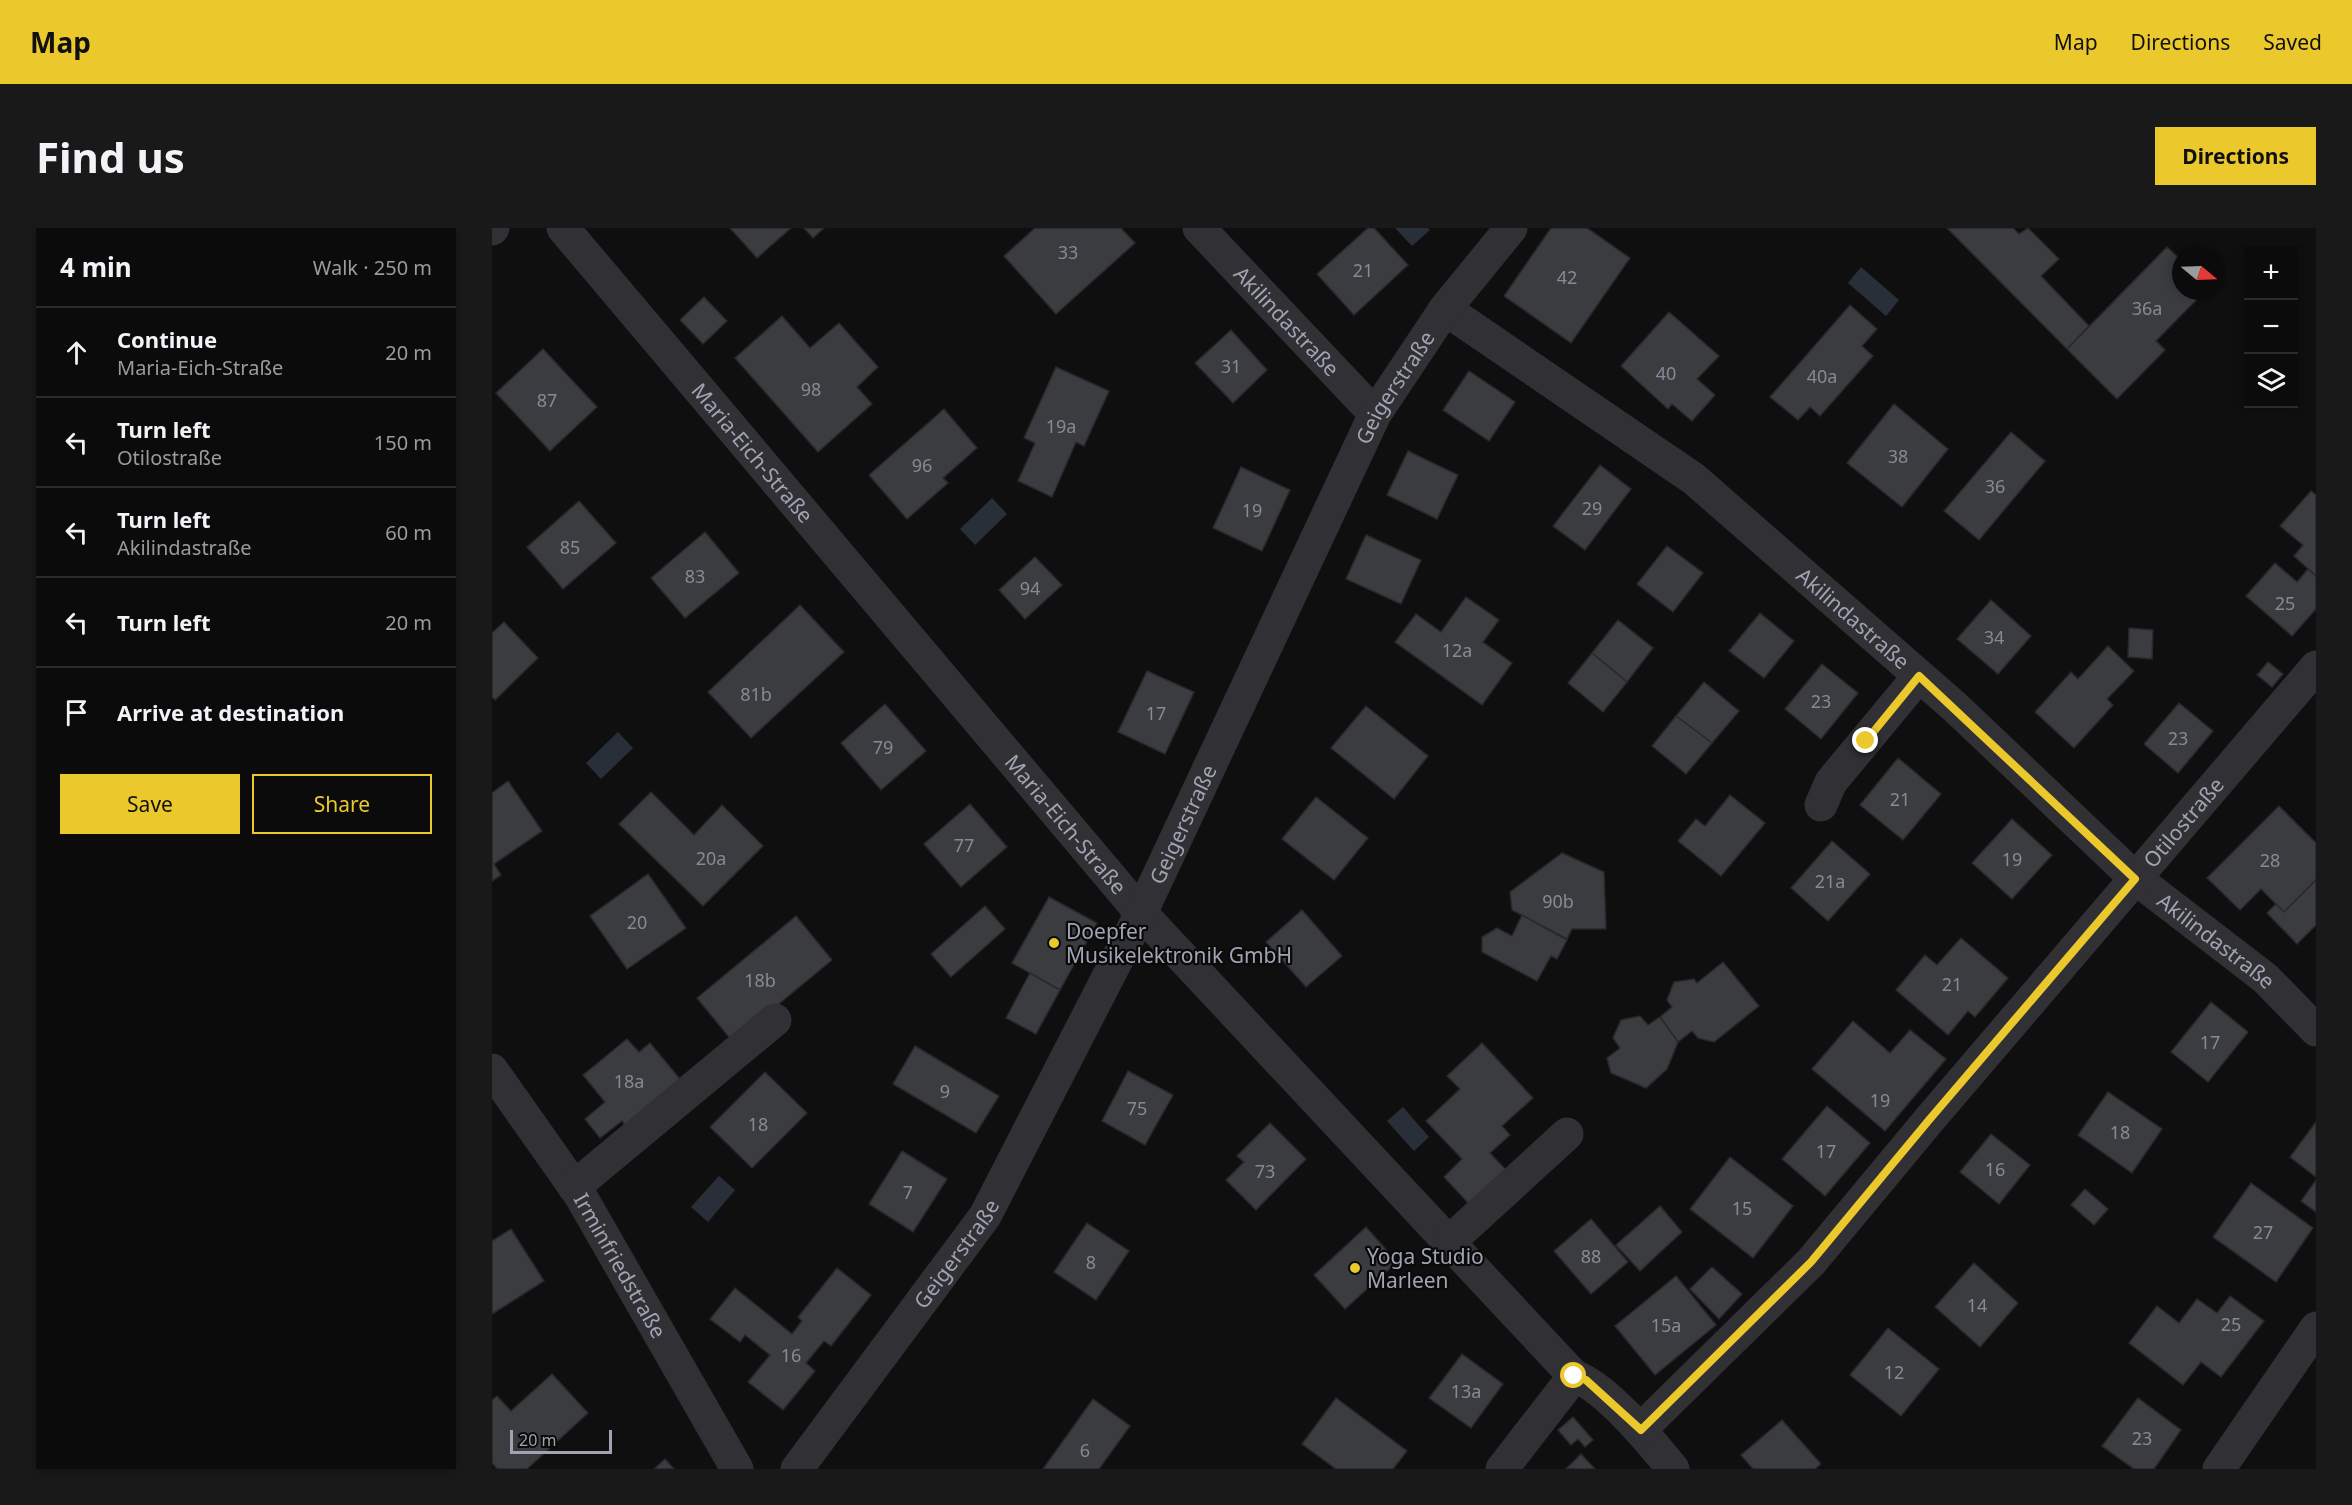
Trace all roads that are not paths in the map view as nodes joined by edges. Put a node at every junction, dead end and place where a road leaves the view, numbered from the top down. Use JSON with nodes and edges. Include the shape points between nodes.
{"nodes":[{"id":1,"x":563,"y":228,"type":"edge"},
{"id":2,"x":1199,"y":228,"type":"edge"},
{"id":3,"x":1511,"y":228,"type":"edge"},
{"id":4,"x":1445,"y":309,"type":"junction"},
{"id":5,"x":1375,"y":414,"type":"junction"},
{"id":6,"x":2316,"y":667,"type":"edge"},
{"id":7,"x":1919,"y":676,"type":"junction"},
{"id":8,"x":1821,"y":805,"type":"dead end"},
{"id":9,"x":2135,"y":879,"type":"junction"},
{"id":10,"x":1141,"y":913,"type":"junction"},
{"id":11,"x":775,"y":1020,"type":"dead end"},
{"id":12,"x":2316,"y":1030,"type":"edge"},
{"id":13,"x":492,"y":1070,"type":"edge"},
{"id":14,"x":1567,"y":1134,"type":"dead end"},
{"id":15,"x":574,"y":1187,"type":"junction"},
{"id":16,"x":1449,"y":1242,"type":"junction"},
{"id":17,"x":2316,"y":1328,"type":"edge"},
{"id":18,"x":1574,"y":1376,"type":"junction"},
{"id":19,"x":1641,"y":1430,"type":"junction"},
{"id":20,"x":737,"y":1469,"type":"edge"},
{"id":21,"x":797,"y":1469,"type":"edge"},
{"id":22,"x":1502,"y":1469,"type":"edge"},
{"id":23,"x":1672,"y":1469,"type":"edge"},
{"id":24,"x":2219,"y":1469,"type":"edge"}],
"edges":[{"from":1,"to":10,"type":"street","name":"Maria-Eich-Straße"},
{"from":2,"to":5,"type":"street","name":"Akilindastraße"},
{"from":3,"to":4,"type":"street","name":"Geigerstraße"},
{"from":4,"to":5,"type":"street","name":"Geigerstraße"},
{"from":4,"to":7,"type":"street","name":"Akilindastraße","via":[[1694,479]]},
{"from":5,"to":10,"type":"street","name":"Geigerstraße"},
{"from":6,"to":9,"type":"street","name":"Otilostraße"},
{"from":7,"to":8,"type":"street","via":[[1831,782]]},
{"from":7,"to":9,"type":"street","name":"Akilindastraße"},
{"from":9,"to":12,"type":"street","name":"Akilindastraße","via":[[2265,978]]},
{"from":9,"to":19,"type":"street","name":"Otilostraße","via":[[1811,1262]]},
{"from":10,"to":16,"type":"street","name":"Maria-Eich-Straße"},
{"from":10,"to":21,"type":"street","name":"Geigerstraße","via":[[985,1216]]},
{"from":11,"to":15,"type":"street"},
{"from":13,"to":15,"type":"street","name":"Irminfriedstraße"},
{"from":14,"to":16,"type":"street"},
{"from":15,"to":20,"type":"street","name":"Irminfriedstraße"},
{"from":16,"to":18,"type":"street","name":"Maria-Eich-Straße"},
{"from":17,"to":24,"type":"street"},
{"from":18,"to":19,"type":"street","name":"Maria-Eich-Straße","via":[[1586,1380]]},
{"from":18,"to":22,"type":"street"},
{"from":19,"to":23,"type":"street","name":"Maria-Eich-Straße"}]}
